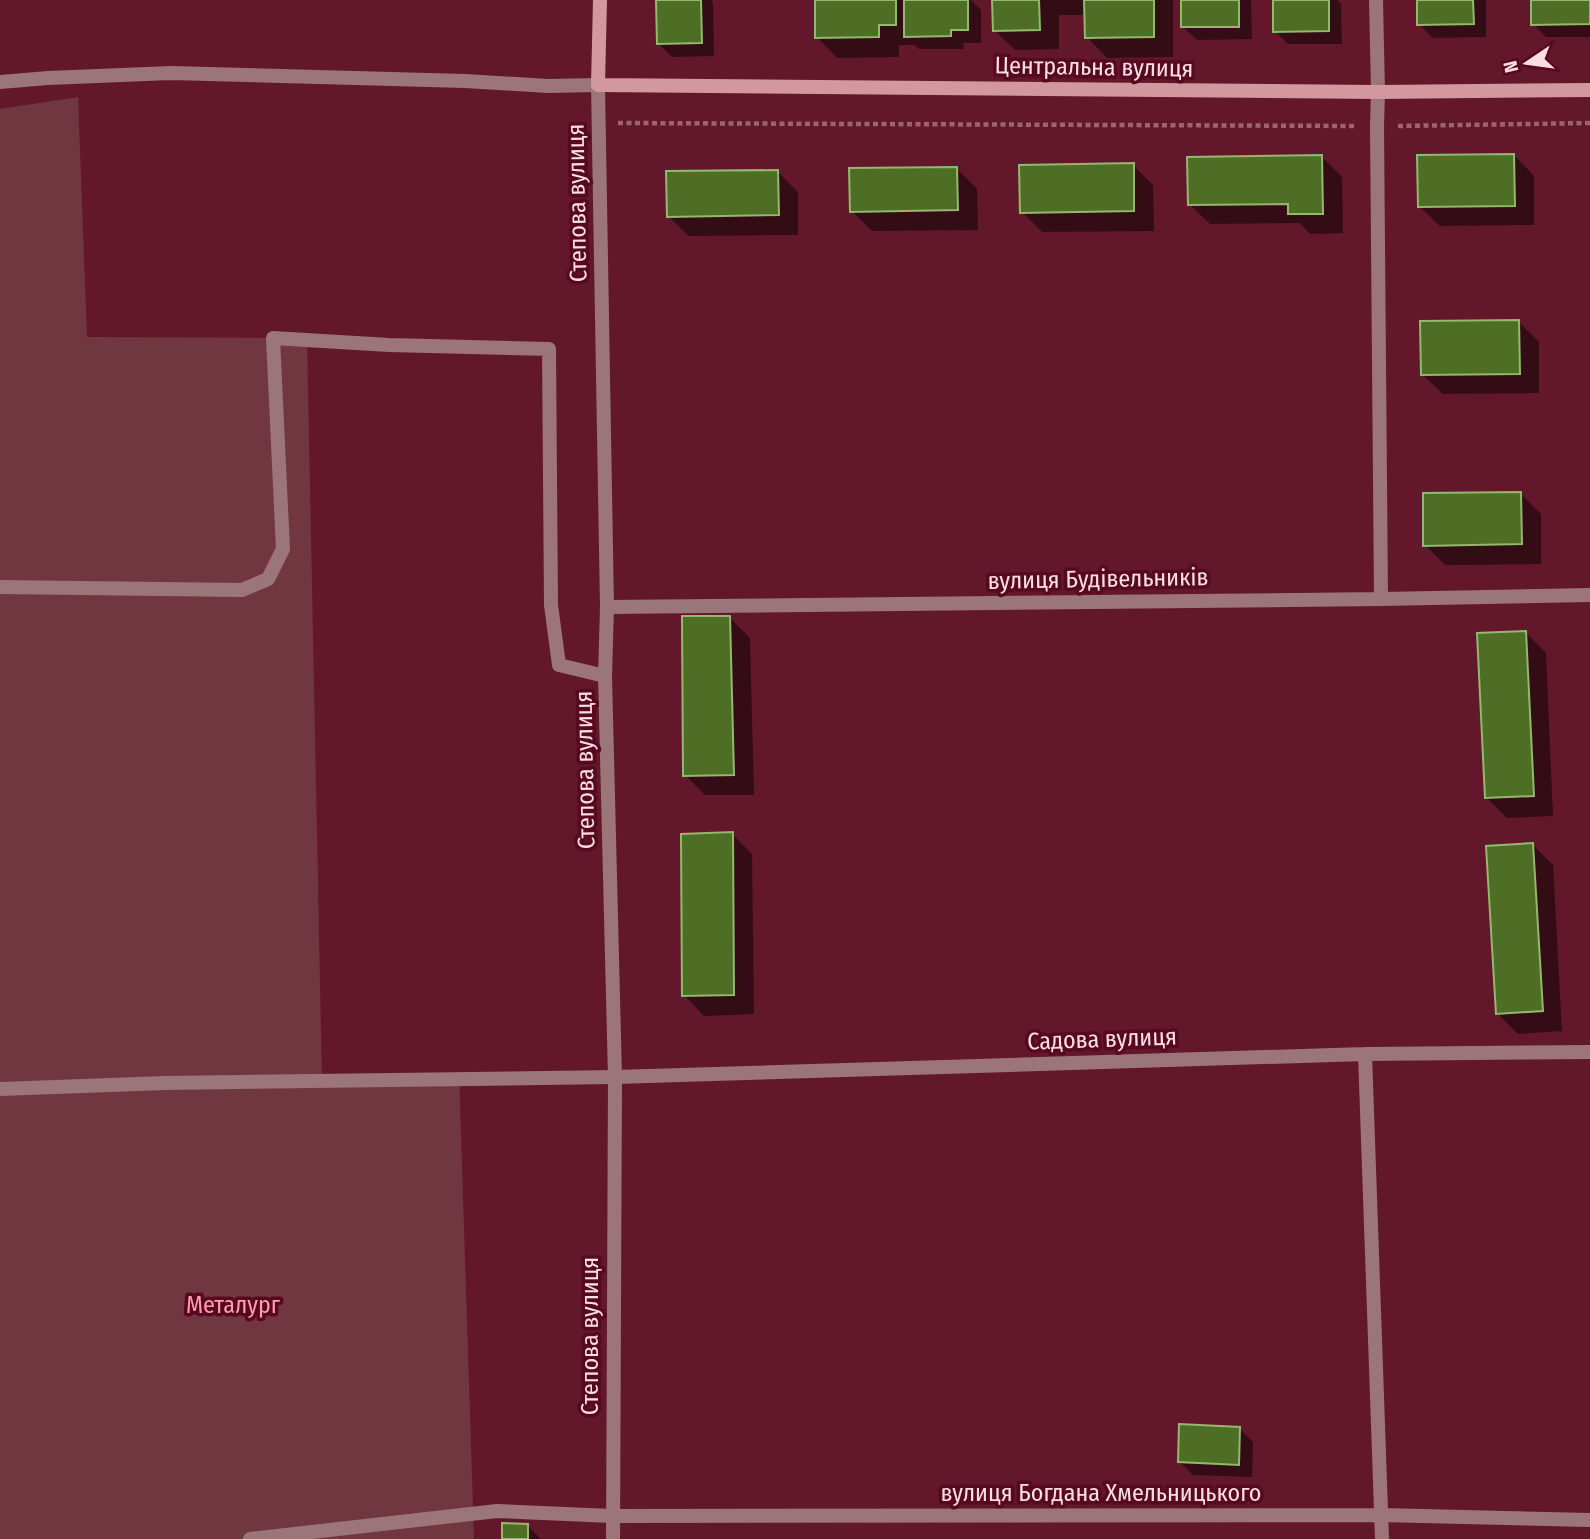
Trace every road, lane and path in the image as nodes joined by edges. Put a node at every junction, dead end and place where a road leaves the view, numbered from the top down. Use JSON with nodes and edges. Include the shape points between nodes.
{"nodes":[{"id":1,"x":600,"y":0,"type":"edge"},
{"id":2,"x":1376,"y":0,"type":"edge"},
{"id":3,"x":0,"y":82,"type":"edge"},
{"id":4,"x":598,"y":85,"type":"junction"},
{"id":5,"x":1590,"y":90,"type":"edge"},
{"id":6,"x":1378,"y":92,"type":"junction"},
{"id":7,"x":599,"y":123,"type":"junction"},
{"id":8,"x":1590,"y":123,"type":"edge"},
{"id":9,"x":1377,"y":126,"type":"junction"},
{"id":10,"x":0,"y":587,"type":"edge"},
{"id":11,"x":1590,"y":595,"type":"edge"},
{"id":12,"x":1381,"y":599,"type":"junction"},
{"id":13,"x":607,"y":607,"type":"junction"},
{"id":14,"x":605,"y":676,"type":"junction"},
{"id":15,"x":1590,"y":1052,"type":"edge"},
{"id":16,"x":1365,"y":1054,"type":"junction"},
{"id":17,"x":615,"y":1077,"type":"junction"},
{"id":18,"x":0,"y":1089,"type":"edge"},
{"id":19,"x":1381,"y":1515,"type":"junction"},
{"id":20,"x":612,"y":1516,"type":"junction"},
{"id":21,"x":1590,"y":1520,"type":"edge"},
{"id":22,"x":250,"y":1539,"type":"edge"},
{"id":23,"x":613,"y":1539,"type":"edge"},
{"id":24,"x":1382,"y":1539,"type":"edge"}],
"edges":[{"from":1,"to":4,"type":"main road","name":"Степова вулиця"},
{"from":2,"to":6,"type":"street"},
{"from":3,"to":4,"type":"street","via":[[171,73]]},
{"from":4,"to":6,"type":"main road","name":"Центральна вулиця"},
{"from":4,"to":7,"type":"street","name":"Степова вулиця"},
{"from":5,"to":6,"type":"main road","name":"Центральна вулиця"},
{"from":6,"to":9,"type":"street"},
{"from":7,"to":9,"type":"path"},
{"from":7,"to":13,"type":"street","name":"Степова вулиця"},
{"from":8,"to":9,"type":"path"},
{"from":9,"to":12,"type":"street"},
{"from":10,"to":14,"type":"street","via":[[242,590],[268,579],[283,549],[272,338],[549,349],[551,605],[559,665]]},
{"from":11,"to":12,"type":"street","name":"вулиця Будівельників"},
{"from":12,"to":13,"type":"street","name":"вулиця Будівельників"},
{"from":13,"to":14,"type":"street","name":"Степова вулиця"},
{"from":14,"to":17,"type":"street","name":"Степова вулиця"},
{"from":15,"to":16,"type":"street","name":"Садова вулиця"},
{"from":16,"to":17,"type":"street","name":"Садова вулиця"},
{"from":16,"to":19,"type":"street"},
{"from":17,"to":18,"type":"street","name":"Садова вулиця"},
{"from":17,"to":20,"type":"street","name":"Степова вулиця"},
{"from":19,"to":20,"type":"street","name":"вулиця Богдана Хмельницького"},
{"from":19,"to":21,"type":"street","name":"вулиця Богдана Хмельницького"},
{"from":19,"to":24,"type":"street"},
{"from":20,"to":22,"type":"street","name":"вулиця Богдана Хмельницького","via":[[497,1511]]},
{"from":20,"to":23,"type":"street","name":"Степова вулиця"}]}
